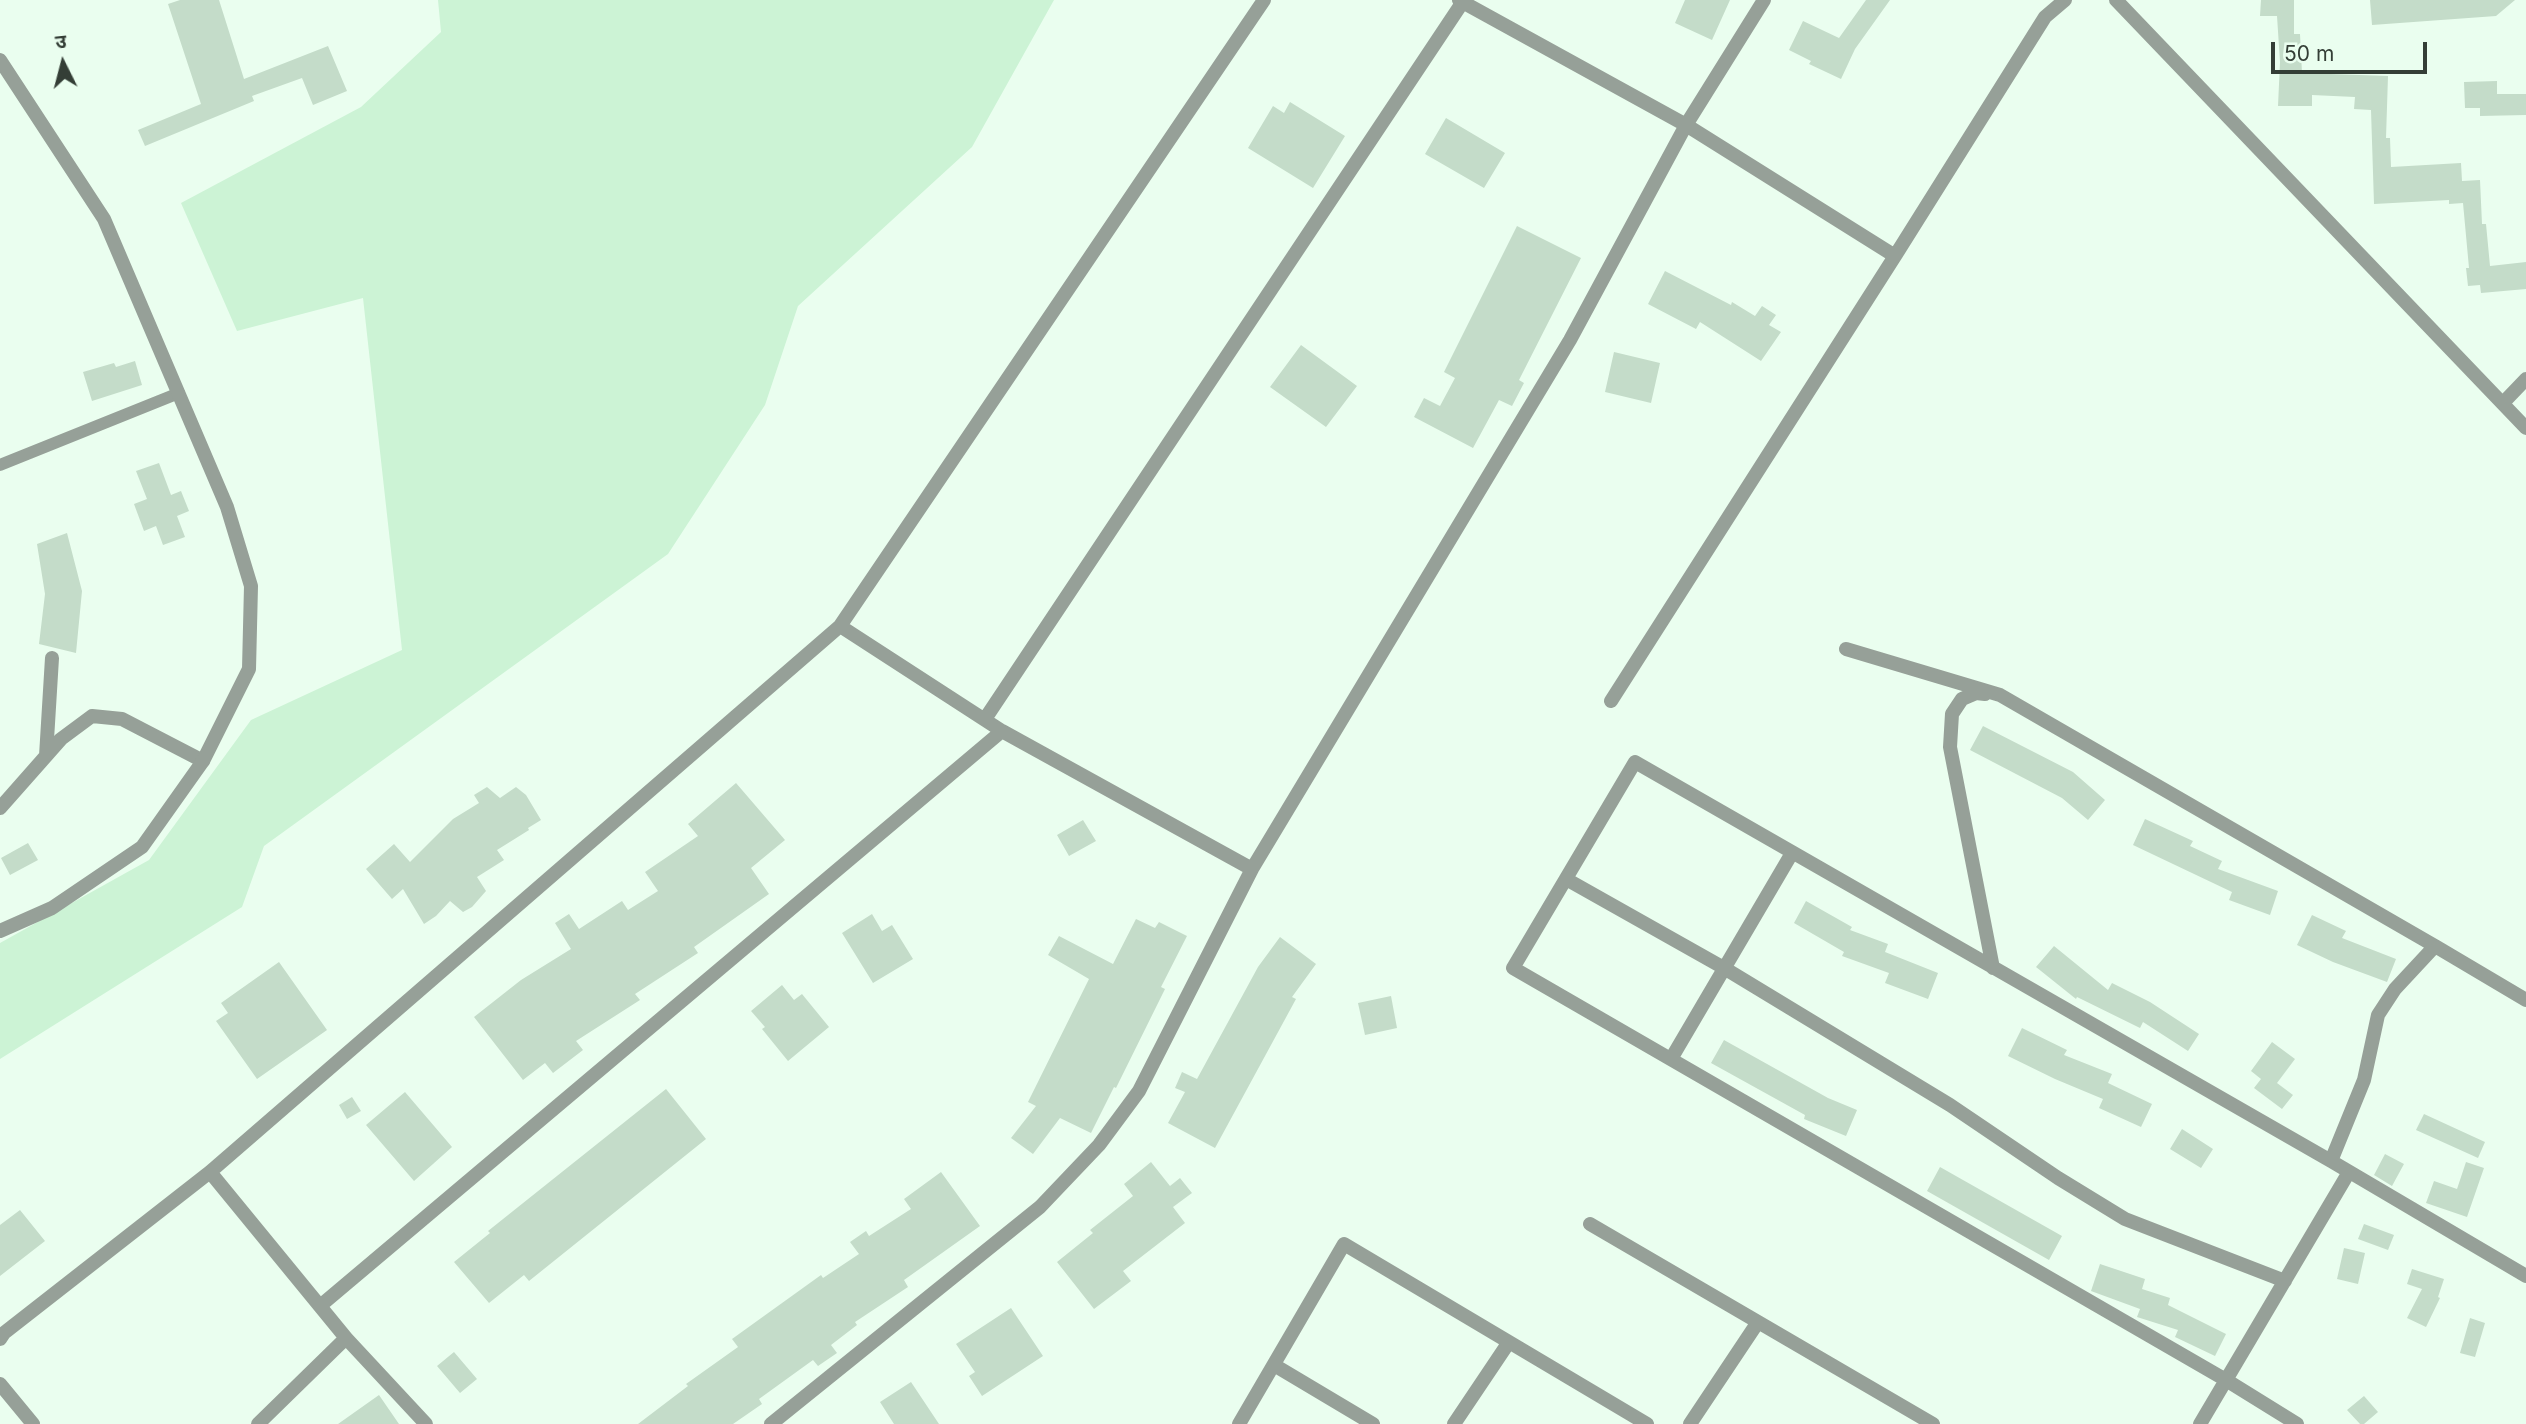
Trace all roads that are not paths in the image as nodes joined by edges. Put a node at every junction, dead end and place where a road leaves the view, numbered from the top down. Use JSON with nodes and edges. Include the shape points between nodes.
{"nodes":[{"id":1,"x":1264,"y":0,"type":"edge"},
{"id":2,"x":1764,"y":0,"type":"edge"},
{"id":3,"x":2065,"y":0,"type":"edge"},
{"id":4,"x":2116,"y":0,"type":"edge"},
{"id":5,"x":1460,"y":1,"type":"edge"},
{"id":6,"x":0,"y":60,"type":"edge"},
{"id":7,"x":1686,"y":125,"type":"junction"},
{"id":8,"x":1895,"y":256,"type":"junction"},
{"id":9,"x":2526,"y":379,"type":"edge"},
{"id":10,"x":178,"y":393,"type":"junction"},
{"id":11,"x":2502,"y":403,"type":"junction"},
{"id":12,"x":2526,"y":428,"type":"edge"},
{"id":13,"x":0,"y":465,"type":"edge"},
{"id":14,"x":840,"y":626,"type":"junction"},
{"id":15,"x":1846,"y":649,"type":"dead end"},
{"id":16,"x":52,"y":658,"type":"dead end"},
{"id":17,"x":2000,"y":695,"type":"junction"},
{"id":18,"x":1611,"y":701,"type":"dead end"},
{"id":19,"x":985,"y":719,"type":"junction"},
{"id":20,"x":1002,"y":731,"type":"junction"},
{"id":21,"x":46,"y":756,"type":"junction"},
{"id":22,"x":203,"y":761,"type":"junction"},
{"id":23,"x":0,"y":808,"type":"edge"},
{"id":24,"x":1792,"y":853,"type":"junction"},
{"id":25,"x":1252,"y":869,"type":"junction"},
{"id":26,"x":1566,"y":879,"type":"junction"},
{"id":27,"x":0,"y":931,"type":"edge"},
{"id":28,"x":2435,"y":946,"type":"junction"},
{"id":29,"x":1724,"y":968,"type":"junction"},
{"id":30,"x":1993,"y":968,"type":"junction"},
{"id":31,"x":2526,"y":1000,"type":"edge"},
{"id":32,"x":1671,"y":1059,"type":"junction"},
{"id":33,"x":2331,"y":1161,"type":"junction"},
{"id":34,"x":211,"y":1172,"type":"junction"},
{"id":35,"x":2349,"y":1172,"type":"junction"},
{"id":36,"x":1590,"y":1224,"type":"dead end"},
{"id":37,"x":2526,"y":1276,"type":"edge"},
{"id":38,"x":2285,"y":1281,"type":"junction"},
{"id":39,"x":320,"y":1306,"type":"junction"},
{"id":40,"x":1758,"y":1322,"type":"junction"},
{"id":41,"x":346,"y":1338,"type":"junction"},
{"id":42,"x":0,"y":1339,"type":"edge"},
{"id":43,"x":1509,"y":1342,"type":"junction"},
{"id":44,"x":1274,"y":1365,"type":"junction"},
{"id":45,"x":2226,"y":1380,"type":"junction"},
{"id":46,"x":0,"y":1384,"type":"edge"},
{"id":47,"x":33,"y":1424,"type":"edge"},
{"id":48,"x":258,"y":1424,"type":"edge"},
{"id":49,"x":426,"y":1424,"type":"edge"},
{"id":50,"x":771,"y":1424,"type":"edge"},
{"id":51,"x":1239,"y":1424,"type":"edge"},
{"id":52,"x":1373,"y":1424,"type":"edge"},
{"id":53,"x":1454,"y":1424,"type":"edge"},
{"id":54,"x":1647,"y":1424,"type":"edge"},
{"id":55,"x":1690,"y":1424,"type":"edge"},
{"id":56,"x":1933,"y":1424,"type":"edge"},
{"id":57,"x":2200,"y":1424,"type":"edge"},
{"id":58,"x":2297,"y":1424,"type":"edge"}],
"edges":[{"from":1,"to":14,"type":"street"},
{"from":2,"to":7,"type":"street"},
{"from":3,"to":8,"type":"street","via":[[2045,17]]},
{"from":4,"to":11,"type":"street"},
{"from":5,"to":7,"type":"street"},
{"from":5,"to":19,"type":"street"},
{"from":6,"to":10,"type":"street","via":[[104,219]]},
{"from":7,"to":8,"type":"street"},
{"from":7,"to":25,"type":"street","via":[[1570,340]]},
{"from":8,"to":18,"type":"street"},
{"from":9,"to":11,"type":"street"},
{"from":10,"to":13,"type":"lane"},
{"from":10,"to":22,"type":"street","via":[[227,507],[251,586],[249,668]]},
{"from":11,"to":12,"type":"street"},
{"from":14,"to":19,"type":"street"},
{"from":14,"to":34,"type":"street"},
{"from":15,"to":17,"type":"street"},
{"from":16,"to":21,"type":"street"},
{"from":17,"to":28,"type":"street"},
{"from":17,"to":30,"type":"street","via":[[1976,693],[1962,699],[1952,714],[1950,747]]},
{"from":19,"to":20,"type":"street"},
{"from":20,"to":25,"type":"street"},
{"from":20,"to":39,"type":"street"},
{"from":21,"to":22,"type":"street","via":[[92,716],[122,719]]},
{"from":21,"to":23,"type":"street"},
{"from":22,"to":27,"type":"street","via":[[142,847],[52,908]]},
{"from":24,"to":26,"type":"street","via":[[1635,762]]},
{"from":24,"to":29,"type":"street"},
{"from":24,"to":30,"type":"street"},
{"from":25,"to":50,"type":"street","via":[[1139,1091],[1099,1145],[1040,1207]]},
{"from":26,"to":29,"type":"street"},
{"from":26,"to":32,"type":"street","via":[[1513,968]]},
{"from":28,"to":31,"type":"street"},
{"from":28,"to":33,"type":"street","via":[[2378,1015],[2364,1080]]},
{"from":29,"to":32,"type":"street"},
{"from":29,"to":38,"type":"street","via":[[1950,1105],[2125,1219]]},
{"from":30,"to":33,"type":"street"},
{"from":32,"to":45,"type":"street"},
{"from":33,"to":35,"type":"street"},
{"from":34,"to":39,"type":"street"},
{"from":34,"to":42,"type":"street"},
{"from":35,"to":37,"type":"street"},
{"from":35,"to":38,"type":"street"},
{"from":36,"to":40,"type":"street"},
{"from":38,"to":45,"type":"street"},
{"from":39,"to":41,"type":"street"},
{"from":40,"to":55,"type":"street"},
{"from":40,"to":56,"type":"street"},
{"from":41,"to":48,"type":"street"},
{"from":41,"to":49,"type":"street"},
{"from":43,"to":44,"type":"street","via":[[1343,1244]]},
{"from":43,"to":53,"type":"street"},
{"from":43,"to":54,"type":"street"},
{"from":44,"to":51,"type":"street"},
{"from":44,"to":52,"type":"street"},
{"from":45,"to":57,"type":"street"},
{"from":45,"to":58,"type":"street"},
{"from":46,"to":47,"type":"street"}]}
